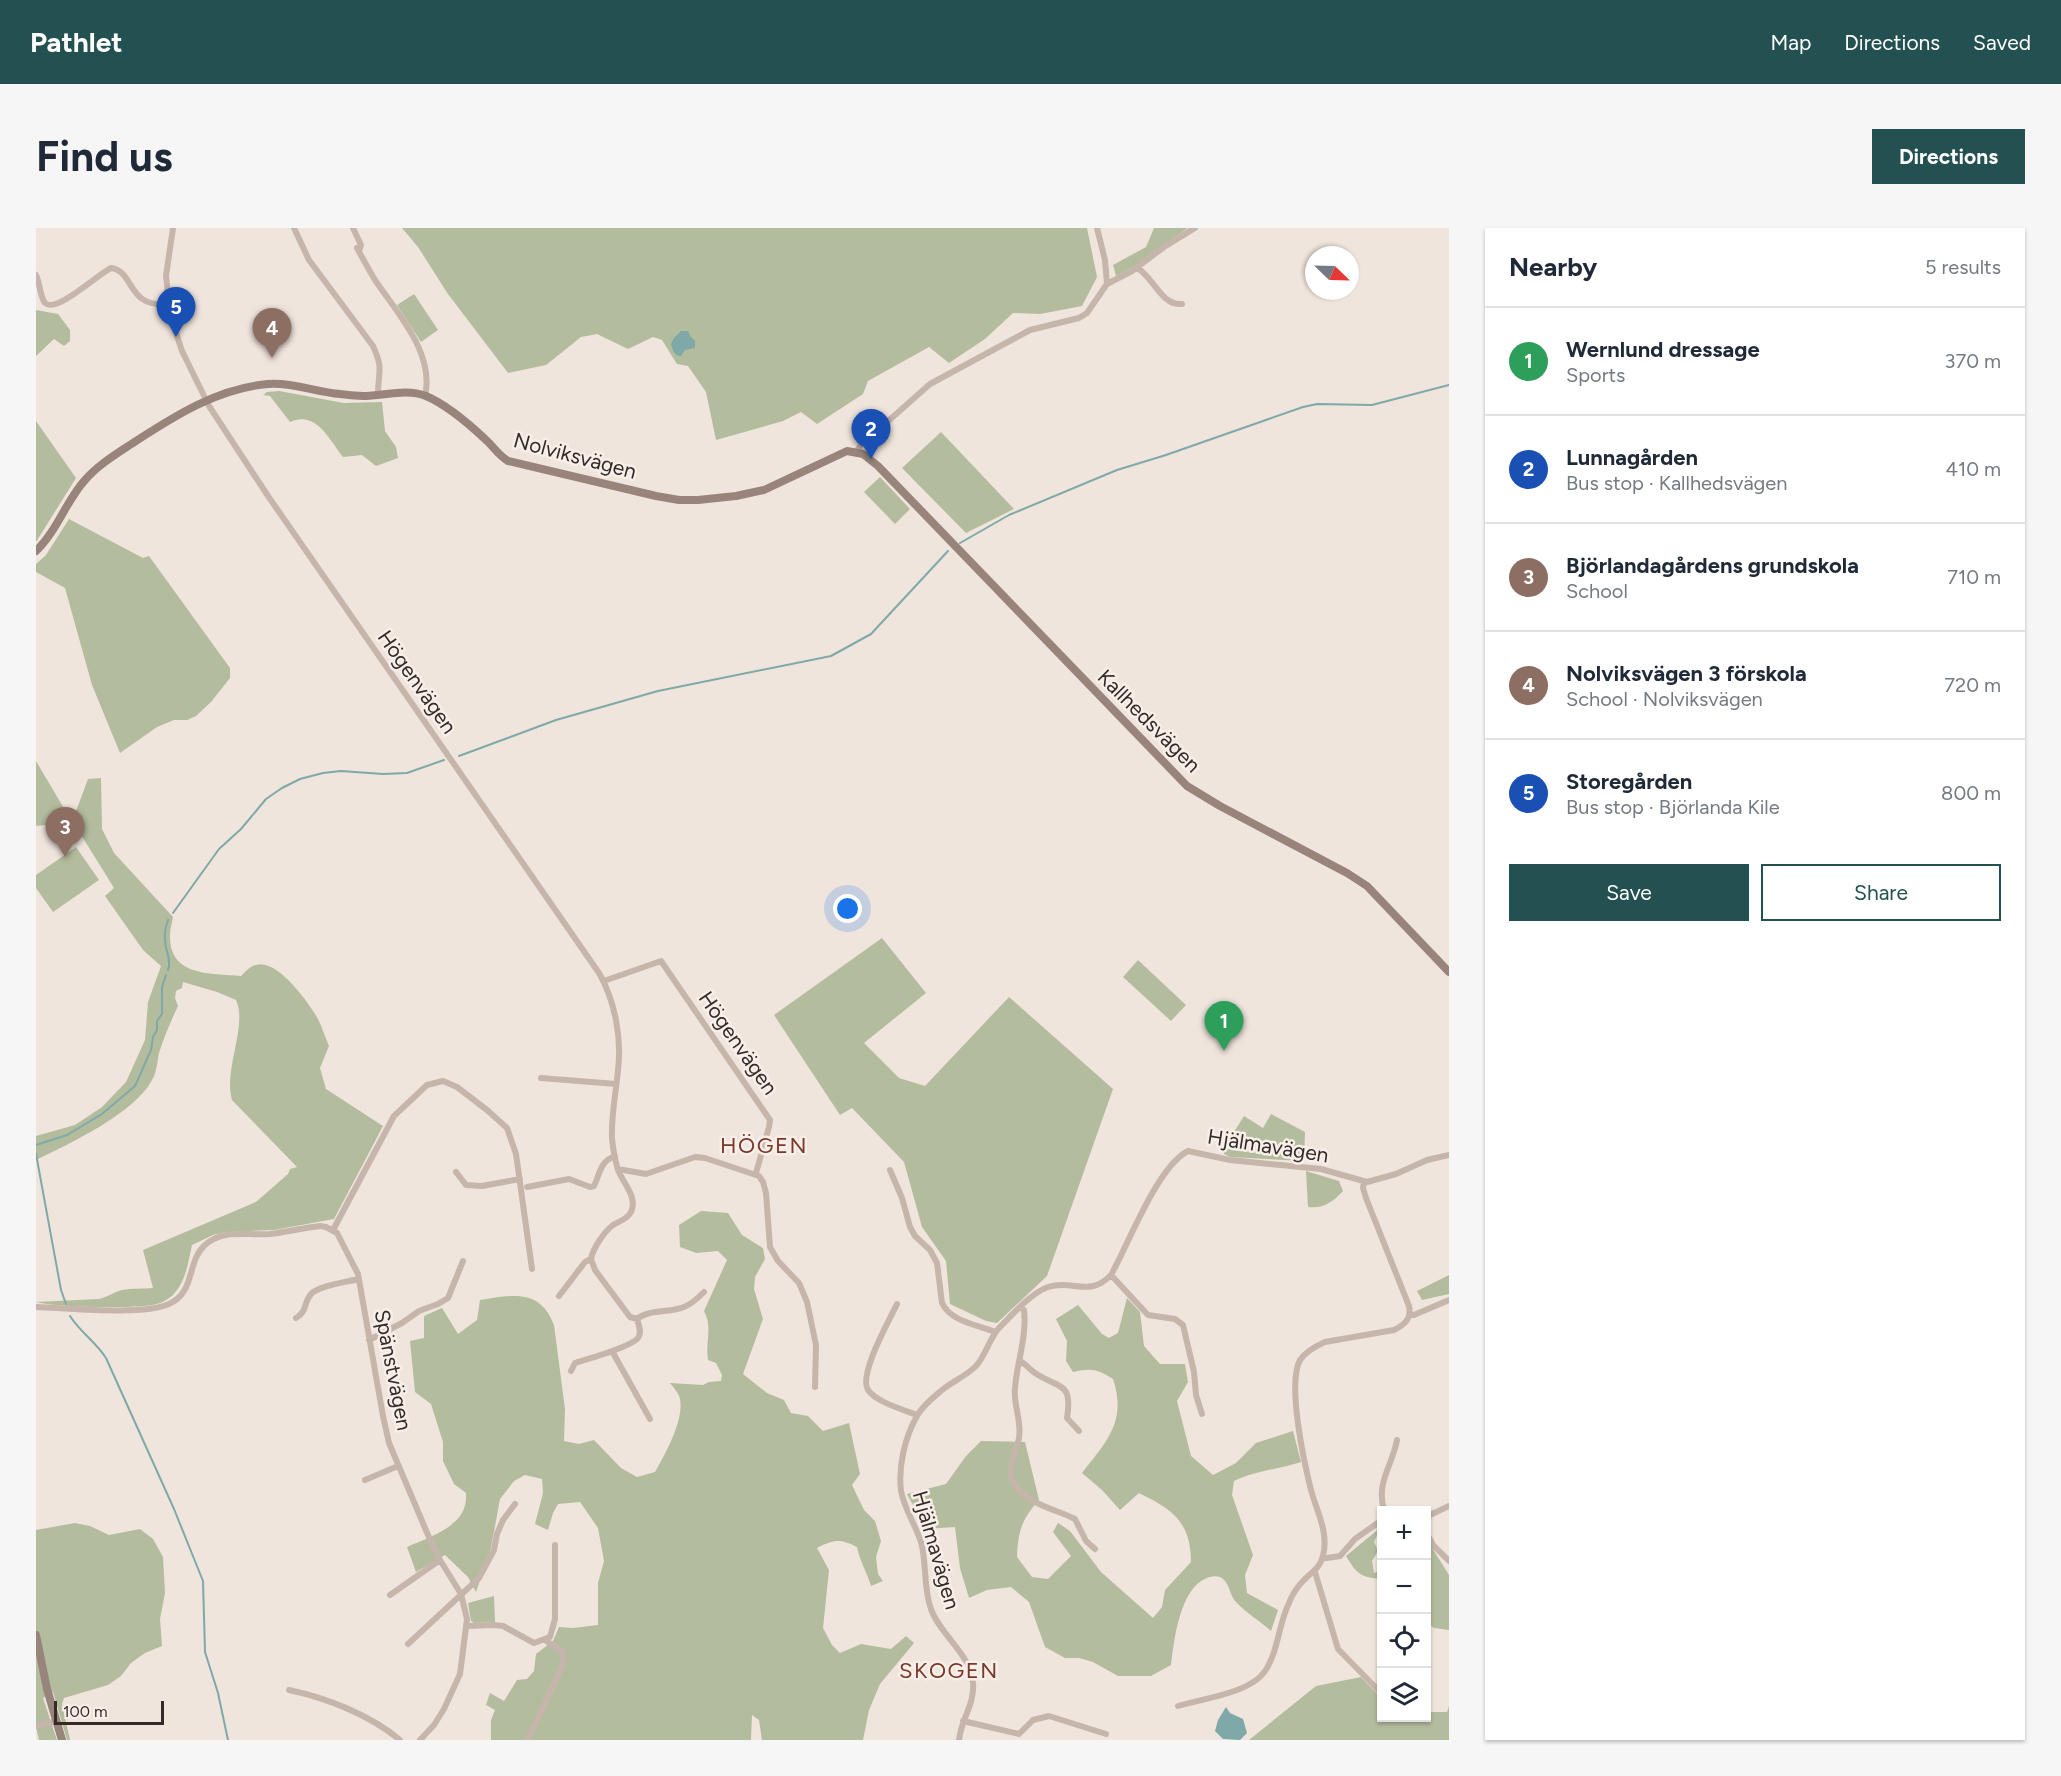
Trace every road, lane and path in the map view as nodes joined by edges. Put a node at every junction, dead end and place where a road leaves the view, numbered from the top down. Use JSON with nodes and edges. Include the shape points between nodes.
{"nodes":[{"id":1,"x":173,"y":228,"type":"edge"},
{"id":2,"x":294,"y":228,"type":"edge"},
{"id":3,"x":353,"y":228,"type":"edge"},
{"id":4,"x":1097,"y":228,"type":"edge"},
{"id":5,"x":1195,"y":228,"type":"edge"},
{"id":6,"x":1137,"y":268,"type":"junction"},
{"id":7,"x":36,"y":275,"type":"edge"},
{"id":8,"x":1107,"y":284,"type":"junction"},
{"id":9,"x":168,"y":304,"type":"junction"},
{"id":10,"x":1182,"y":304,"type":"dead end"},
{"id":11,"x":378,"y":394,"type":"junction"},
{"id":12,"x":425,"y":396,"type":"junction"},
{"id":13,"x":206,"y":400,"type":"junction"},
{"id":14,"x":857,"y":451,"type":"junction"},
{"id":15,"x":36,"y":551,"type":"edge"},
{"id":16,"x":1449,"y":972,"type":"edge"},
{"id":17,"x":604,"y":981,"type":"junction"},
{"id":18,"x":541,"y":1078,"type":"dead end"},
{"id":19,"x":616,"y":1084,"type":"junction"},
{"id":20,"x":1449,"y":1155,"type":"edge"},
{"id":21,"x":615,"y":1156,"type":"junction"},
{"id":22,"x":618,"y":1169,"type":"junction"},
{"id":23,"x":890,"y":1170,"type":"dead end"},
{"id":24,"x":456,"y":1172,"type":"dead end"},
{"id":25,"x":756,"y":1173,"type":"junction"},
{"id":26,"x":520,"y":1179,"type":"junction"},
{"id":27,"x":1365,"y":1182,"type":"junction"},
{"id":28,"x":527,"y":1187,"type":"dead end"},
{"id":29,"x":333,"y":1230,"type":"junction"},
{"id":30,"x":591,"y":1259,"type":"junction"},
{"id":31,"x":463,"y":1261,"type":"dead end"},
{"id":32,"x":532,"y":1269,"type":"dead end"},
{"id":33,"x":1111,"y":1275,"type":"junction"},
{"id":34,"x":358,"y":1279,"type":"junction"},
{"id":35,"x":704,"y":1292,"type":"dead end"},
{"id":36,"x":559,"y":1296,"type":"dead end"},
{"id":37,"x":1449,"y":1300,"type":"edge"},
{"id":38,"x":897,"y":1304,"type":"dead end"},
{"id":39,"x":36,"y":1307,"type":"edge"},
{"id":40,"x":1021,"y":1308,"type":"junction"},
{"id":41,"x":1409,"y":1315,"type":"junction"},
{"id":42,"x":296,"y":1318,"type":"dead end"},
{"id":43,"x":637,"y":1319,"type":"junction"},
{"id":44,"x":995,"y":1332,"type":"junction"},
{"id":45,"x":369,"y":1340,"type":"junction"},
{"id":46,"x":612,"y":1351,"type":"junction"},
{"id":47,"x":1020,"y":1361,"type":"junction"},
{"id":48,"x":571,"y":1371,"type":"dead end"},
{"id":49,"x":815,"y":1387,"type":"dead end"},
{"id":50,"x":1203,"y":1414,"type":"dead end"},
{"id":51,"x":917,"y":1415,"type":"junction"},
{"id":52,"x":650,"y":1419,"type":"dead end"},
{"id":53,"x":1079,"y":1431,"type":"dead end"},
{"id":54,"x":1398,"y":1440,"type":"dead end"},
{"id":55,"x":398,"y":1466,"type":"junction"},
{"id":56,"x":365,"y":1480,"type":"dead end"},
{"id":57,"x":515,"y":1504,"type":"dead end"},
{"id":58,"x":1383,"y":1506,"type":"edge"},
{"id":59,"x":1449,"y":1506,"type":"edge"},
{"id":60,"x":1431,"y":1515,"type":"edge"},
{"id":61,"x":1377,"y":1524,"type":"edge"},
{"id":62,"x":1431,"y":1541,"type":"edge"},
{"id":63,"x":555,"y":1545,"type":"dead end"},
{"id":64,"x":1095,"y":1549,"type":"dead end"},
{"id":65,"x":1323,"y":1557,"type":"junction"},
{"id":66,"x":440,"y":1560,"type":"junction"},
{"id":67,"x":1449,"y":1561,"type":"edge"},
{"id":68,"x":1315,"y":1572,"type":"junction"},
{"id":69,"x":460,"y":1594,"type":"junction"},
{"id":70,"x":390,"y":1596,"type":"dead end"},
{"id":71,"x":467,"y":1626,"type":"junction"},
{"id":72,"x":36,"y":1635,"type":"edge"},
{"id":73,"x":545,"y":1640,"type":"junction"},
{"id":74,"x":408,"y":1644,"type":"dead end"},
{"id":75,"x":1377,"y":1689,"type":"edge"},
{"id":76,"x":289,"y":1690,"type":"dead end"},
{"id":77,"x":1178,"y":1706,"type":"dead end"},
{"id":78,"x":57,"y":1721,"type":"junction"},
{"id":79,"x":963,"y":1721,"type":"junction"},
{"id":80,"x":36,"y":1726,"type":"edge"},
{"id":81,"x":1106,"y":1734,"type":"dead end"},
{"id":82,"x":62,"y":1740,"type":"edge"},
{"id":83,"x":400,"y":1740,"type":"edge"},
{"id":84,"x":420,"y":1740,"type":"edge"},
{"id":85,"x":528,"y":1740,"type":"edge"},
{"id":86,"x":959,"y":1740,"type":"edge"}],
"edges":[{"from":1,"to":9,"type":"street","name":"Högenvägen","via":[[166,276]]},
{"from":2,"to":11,"type":"street","via":[[309,260],[373,346],[380,360]]},
{"from":3,"to":12,"type":"street","via":[[361,244],[358,249],[374,279],[417,341]]},
{"from":4,"to":8,"type":"street"},
{"from":5,"to":6,"type":"street"},
{"from":6,"to":8,"type":"street"},
{"from":6,"to":10,"type":"street","via":[[1172,303]]},
{"from":7,"to":9,"type":"street","via":[[46,305],[65,300],[111,268],[118,270],[146,303]]},
{"from":8,"to":14,"type":"street","via":[[1087,313],[1030,330],[925,387],[863,441]]},
{"from":9,"to":13,"type":"street","name":"Högenvägen","via":[[176,337]]},
{"from":11,"to":12,"type":"street","name":"Nolviksvägen"},
{"from":11,"to":13,"type":"street","name":"Nolviksvägen","via":[[331,393],[268,384]]},
{"from":12,"to":14,"type":"street","name":"Nolviksvägen","via":[[454,414],[508,461],[679,500],[764,490],[834,456]]},
{"from":13,"to":15,"type":"street","name":"Nolviksvägen","via":[[99,466],[76,491]]},
{"from":13,"to":17,"type":"street","name":"Högenvägen","via":[[268,496]]},
{"from":14,"to":16,"type":"street","name":"Kallhedsvägen","via":[[878,466],[1187,786],[1367,886]]},
{"from":17,"to":19,"type":"street","name":"Högenvägen","via":[[620,1052]]},
{"from":17,"to":25,"type":"street","name":"Högenvägen","via":[[661,961],[770,1120]]},
{"from":18,"to":19,"type":"street"},
{"from":19,"to":21,"type":"street","name":"Högenvägen","via":[[612,1118]]},
{"from":20,"to":27,"type":"street","name":"Hjälmavägen"},
{"from":21,"to":22,"type":"street","name":"Högenvägen"},
{"from":21,"to":28,"type":"street","via":[[602,1166],[594,1186],[569,1179]]},
{"from":22,"to":25,"type":"street","via":[[646,1174],[696,1157]]},
{"from":22,"to":30,"type":"street","name":"Högenvägen","via":[[632,1197],[631,1212],[613,1225]]},
{"from":23,"to":44,"type":"street","via":[[910,1227],[937,1263],[945,1309]]},
{"from":24,"to":26,"type":"street","via":[[466,1185],[475,1186]]},
{"from":25,"to":49,"type":"street","via":[[766,1193],[770,1247],[799,1283],[807,1302],[816,1345]]},
{"from":26,"to":29,"type":"street","via":[[512,1139],[500,1119],[450,1083],[436,1082],[416,1093],[394,1116]]},
{"from":26,"to":32,"type":"street"},
{"from":27,"to":33,"type":"street","name":"Hjälmavägen","via":[[1304,1166],[1230,1160],[1188,1150],[1164,1175]]},
{"from":27,"to":41,"type":"street","via":[[1366,1198],[1409,1306]]},
{"from":29,"to":34,"type":"street","name":"Spänstvägen"},
{"from":29,"to":39,"type":"street","via":[[320,1226],[220,1236],[198,1253],[180,1297],[162,1307]]},
{"from":30,"to":36,"type":"street","name":"Högenvägen"},
{"from":30,"to":43,"type":"street","via":[[630,1317]]},
{"from":31,"to":45,"type":"street","via":[[448,1298]]},
{"from":33,"to":40,"type":"street","name":"Hjälmavägen","via":[[1088,1288],[1047,1288]]},
{"from":33,"to":50,"type":"street","via":[[1148,1315],[1175,1319],[1184,1325]]},
{"from":34,"to":42,"type":"street","via":[[316,1290],[309,1296],[303,1314]]},
{"from":34,"to":45,"type":"street","name":"Spänstvägen"},
{"from":35,"to":43,"type":"street","via":[[682,1308]]},
{"from":37,"to":41,"type":"street"},
{"from":38,"to":51,"type":"street","via":[[870,1364],[866,1384],[876,1397]]},
{"from":40,"to":44,"type":"street","name":"Hjälmavägen"},
{"from":40,"to":47,"type":"street","via":[[1024,1317]]},
{"from":41,"to":65,"type":"street","via":[[1394,1330],[1316,1346],[1301,1358],[1297,1367],[1295,1393],[1306,1466],[1324,1528]]},
{"from":43,"to":46,"type":"street","via":[[639,1338]]},
{"from":44,"to":51,"type":"street","name":"Hjälmavägen","via":[[977,1365],[943,1389]]},
{"from":45,"to":55,"type":"street","name":"Spänstvägen","via":[[383,1416]]},
{"from":46,"to":48,"type":"street","via":[[575,1363]]},
{"from":46,"to":52,"type":"street"},
{"from":47,"to":53,"type":"street","via":[[1066,1390],[1067,1418]]},
{"from":47,"to":64,"type":"street","via":[[1014,1389],[1019,1438],[1011,1481],[1046,1509],[1074,1519]]},
{"from":51,"to":79,"type":"street","name":"Hjälmavägen","via":[[903,1453],[902,1491],[921,1541],[931,1611],[972,1675],[973,1697]]},
{"from":54,"to":58,"type":"street","via":[[1381,1488]]},
{"from":55,"to":56,"type":"street"},
{"from":55,"to":66,"type":"street","name":"Spänstvägen"},
{"from":57,"to":69,"type":"street","via":[[503,1520],[483,1572]]},
{"from":59,"to":60,"type":"street"},
{"from":61,"to":65,"type":"street","via":[[1340,1556]]},
{"from":62,"to":67,"type":"street"},
{"from":63,"to":73,"type":"street","via":[[555,1619],[550,1637]]},
{"from":65,"to":68,"type":"street"},
{"from":66,"to":69,"type":"street","name":"Spänstvägen"},
{"from":66,"to":70,"type":"street"},
{"from":68,"to":75,"type":"street","via":[[1338,1649]]},
{"from":68,"to":77,"type":"street","via":[[1301,1582],[1288,1604],[1272,1657],[1260,1677],[1233,1691]]},
{"from":69,"to":71,"type":"street","name":"Spänstvägen"},
{"from":69,"to":74,"type":"street"},
{"from":71,"to":73,"type":"street","via":[[503,1626],[534,1643]]},
{"from":71,"to":84,"type":"street","name":"Spänstvägen","via":[[460,1674],[434,1725]]},
{"from":72,"to":78,"type":"street"},
{"from":73,"to":85,"type":"street","via":[[559,1648],[565,1659]]},
{"from":76,"to":83,"type":"street","via":[[337,1705]]},
{"from":78,"to":80,"type":"street"},
{"from":78,"to":82,"type":"street"},
{"from":79,"to":81,"type":"street","via":[[1015,1734],[1033,1720],[1049,1716]]},
{"from":79,"to":86,"type":"street","name":"Hjälmavägen"}]}
